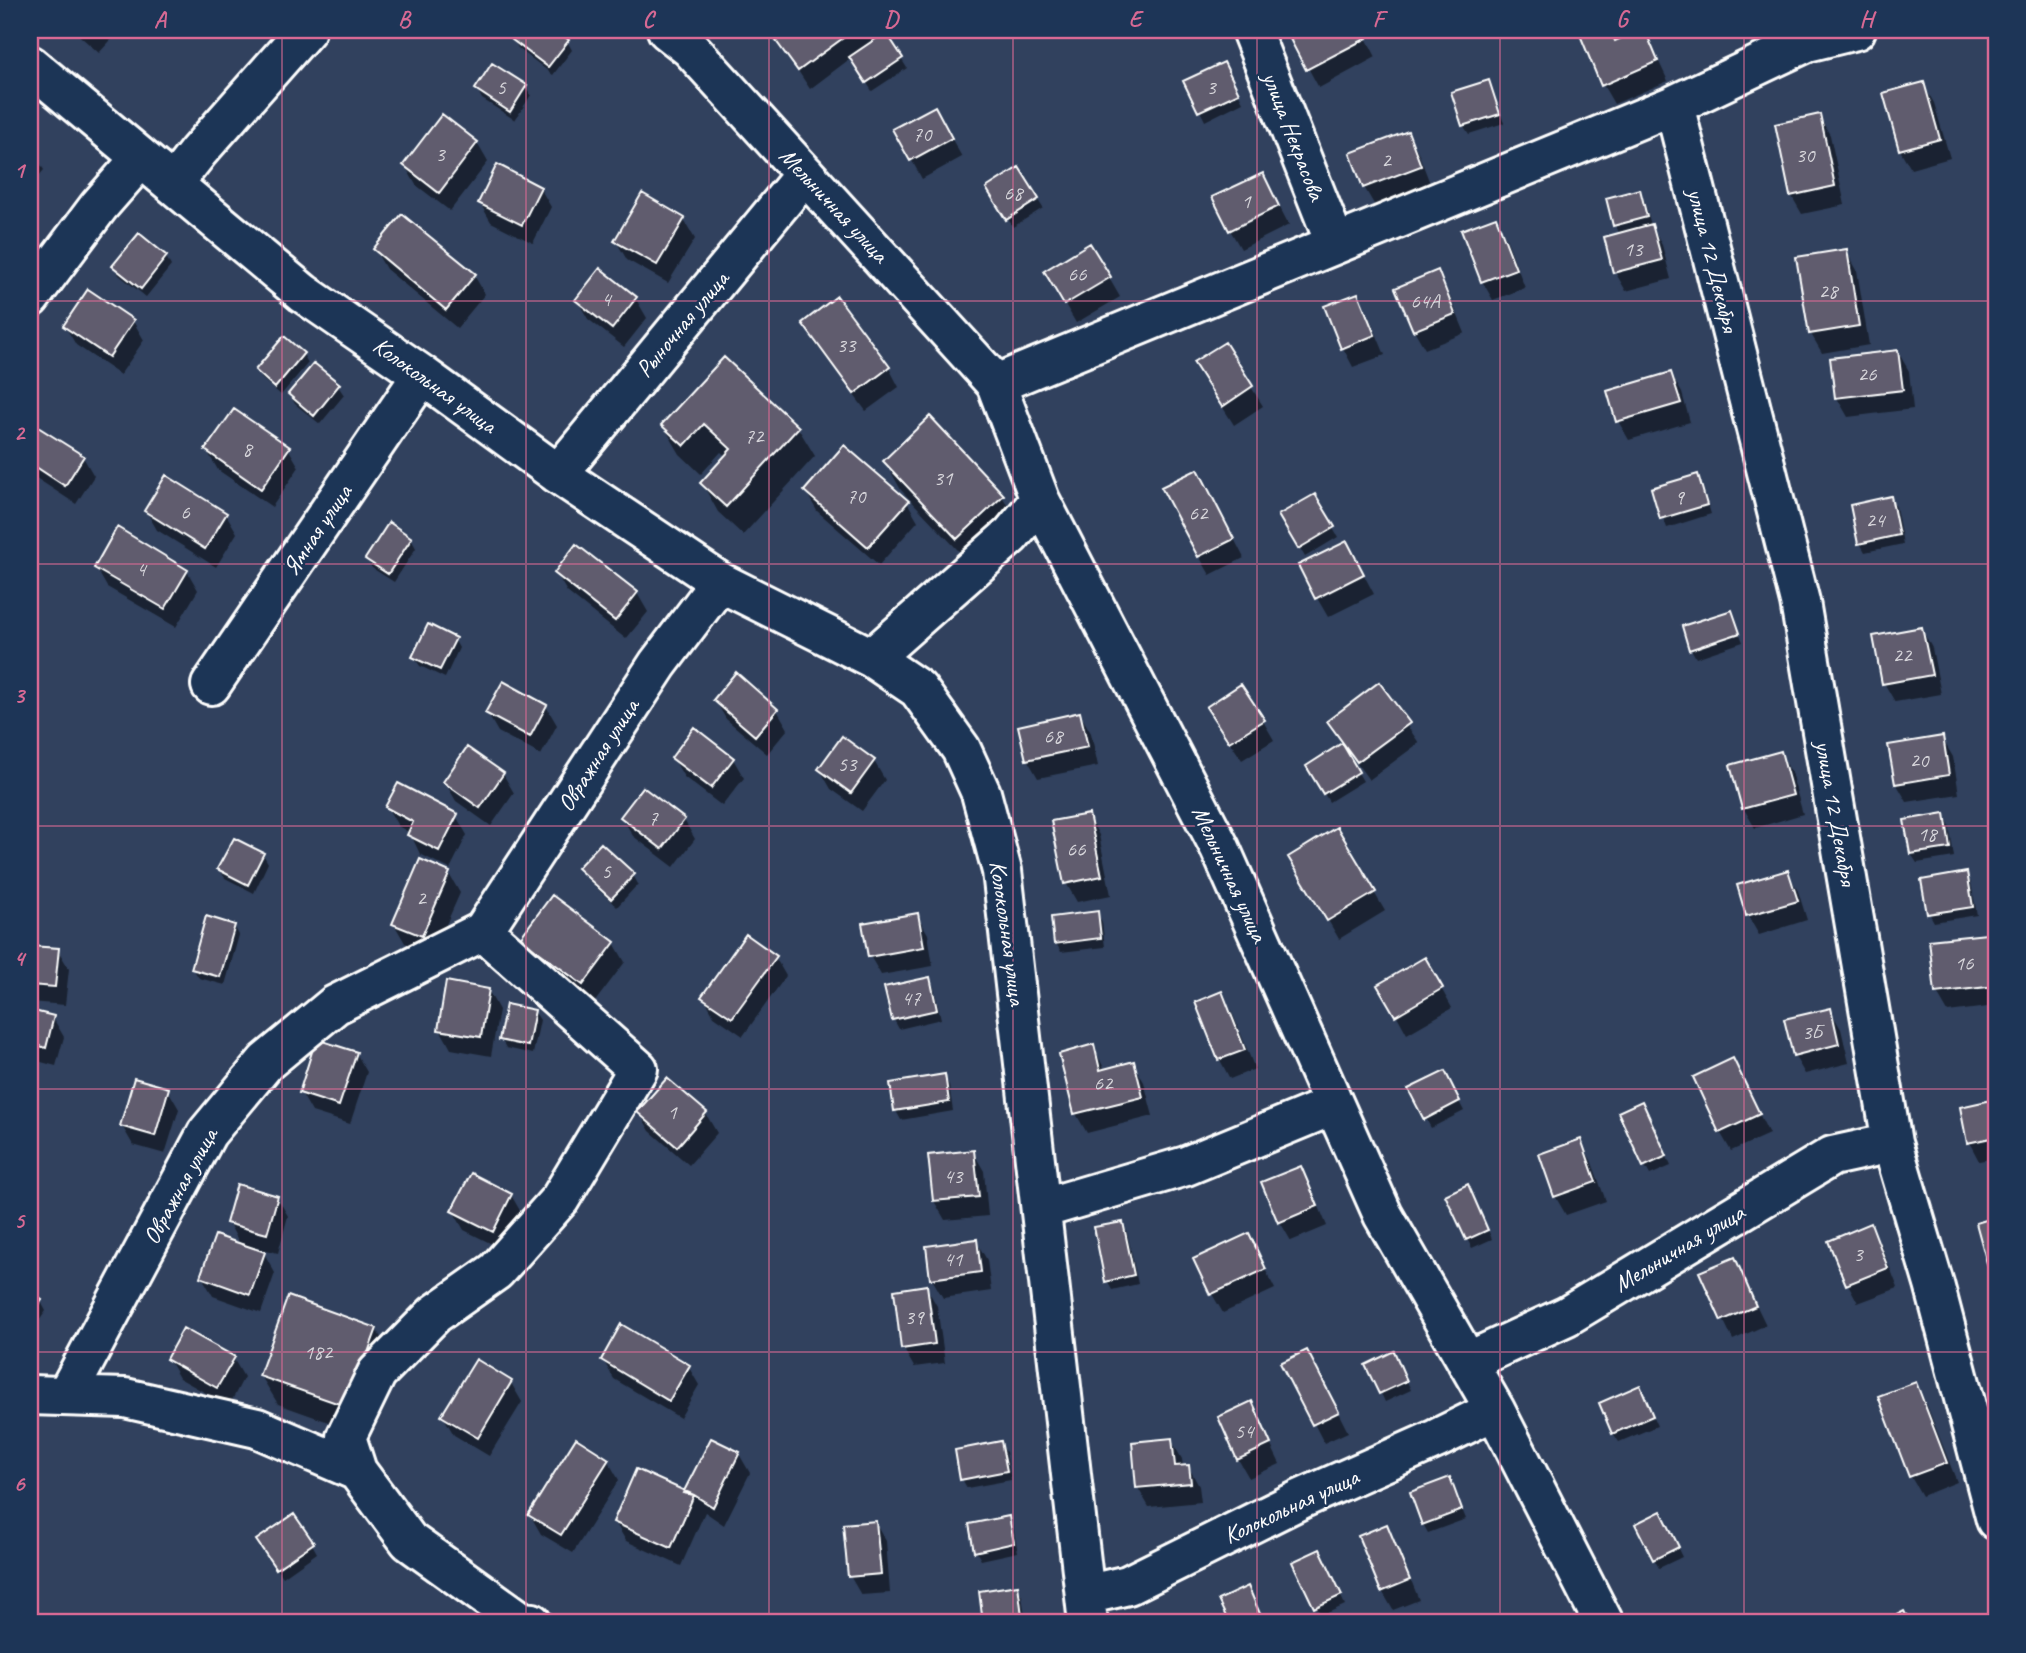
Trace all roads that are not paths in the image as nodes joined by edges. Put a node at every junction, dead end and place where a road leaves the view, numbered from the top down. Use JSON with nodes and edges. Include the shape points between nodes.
{"nodes":[{"id":1,"x":306,"y":30,"type":"edge"},
{"id":2,"x":667,"y":30,"type":"edge"},
{"id":3,"x":1251,"y":30,"type":"edge"},
{"id":4,"x":1856,"y":30,"type":"edge"},
{"id":5,"x":1804,"y":36,"type":"edge"},
{"id":6,"x":30,"y":65,"type":"edge"},
{"id":7,"x":1674,"y":105,"type":"junction"},
{"id":8,"x":141,"y":158,"type":"junction"},
{"id":9,"x":805,"y":174,"type":"junction"},
{"id":10,"x":173,"y":184,"type":"junction"},
{"id":11,"x":1335,"y":243,"type":"junction"},
{"id":12,"x":30,"y":298,"type":"edge"},
{"id":13,"x":422,"y":374,"type":"junction"},
{"id":14,"x":996,"y":384,"type":"junction"},
{"id":15,"x":558,"y":474,"type":"junction"},
{"id":16,"x":1040,"y":500,"type":"junction"},
{"id":17,"x":720,"y":582,"type":"junction"},
{"id":18,"x":872,"y":658,"type":"junction"},
{"id":19,"x":211,"y":685,"type":"dead end"},
{"id":20,"x":483,"y":931,"type":"junction"},
{"id":21,"x":1334,"y":1105,"type":"junction"},
{"id":22,"x":1892,"y":1143,"type":"junction"},
{"id":23,"x":1041,"y":1209,"type":"junction"},
{"id":24,"x":1467,"y":1362,"type":"junction"},
{"id":25,"x":48,"y":1396,"type":"edge"},
{"id":26,"x":1495,"y":1410,"type":"junction"},
{"id":27,"x":356,"y":1471,"type":"junction"},
{"id":28,"x":1996,"y":1520,"type":"edge"},
{"id":29,"x":1087,"y":1609,"type":"edge"},
{"id":30,"x":532,"y":1623,"type":"edge"},
{"id":31,"x":1604,"y":1623,"type":"edge"}],
"edges":[{"from":1,"to":10,"type":"street"},
{"from":2,"to":9,"type":"street","name":"Мельничная улица","via":[[690,48]]},
{"from":3,"to":11,"type":"street","name":"улица Некрасова"},
{"from":4,"to":5,"type":"street"},
{"from":5,"to":7,"type":"street"},
{"from":6,"to":8,"type":"street","name":"Колокольная улица"},
{"from":7,"to":11,"type":"street"},
{"from":7,"to":22,"type":"street","name":"улица 12 Декабря","via":[[1800,602]]},
{"from":8,"to":10,"type":"street","name":"Колокольная улица"},
{"from":8,"to":12,"type":"street"},
{"from":9,"to":14,"type":"street","name":"Мельничная улица"},
{"from":9,"to":15,"type":"street","name":"Рыночная улица"},
{"from":10,"to":13,"type":"street","name":"Колокольная улица","via":[[303,293]]},
{"from":11,"to":14,"type":"street"},
{"from":13,"to":15,"type":"street","name":"Колокольная улица"},
{"from":13,"to":19,"type":"street","name":"Ямная улица"},
{"from":14,"to":16,"type":"street","name":"Мельничная улица"},
{"from":15,"to":17,"type":"street","name":"Колокольная улица"},
{"from":16,"to":18,"type":"street","via":[[1011,535]]},
{"from":16,"to":21,"type":"street","name":"Мельничная улица","via":[[1220,848]]},
{"from":17,"to":18,"type":"street","name":"Колокольная улица"},
{"from":17,"to":20,"type":"street","name":"Овражная улица","via":[[658,664]]},
{"from":18,"to":23,"type":"street","name":"Колокольная улица","via":[[918,689],[961,749],[981,793],[1002,871]]},
{"from":20,"to":25,"type":"street","name":"Овражная улица","via":[[335,1005],[267,1062],[207,1133]]},
{"from":20,"to":27,"type":"street","via":[[638,1069],[560,1199],[496,1271],[435,1314],[377,1373],[346,1437]]},
{"from":21,"to":23,"type":"street","via":[[1186,1166]]},
{"from":21,"to":24,"type":"street","name":"Мельничная улица","via":[[1382,1215]]},
{"from":22,"to":24,"type":"street","name":"Мельничная улица","via":[[1832,1156],[1567,1316]]},
{"from":22,"to":28,"type":"street","name":"улица 12 Декабря"},
{"from":23,"to":29,"type":"street","name":"Колокольная улица"},
{"from":24,"to":26,"type":"street","name":"Мельничная улица"},
{"from":25,"to":27,"type":"street","via":[[125,1398],[257,1428]]},
{"from":26,"to":29,"type":"street","name":"Колокольная улица","via":[[1301,1499]]},
{"from":26,"to":31,"type":"street","name":"Мельничная улица"},
{"from":27,"to":30,"type":"street","via":[[409,1541],[522,1622]]}]}
